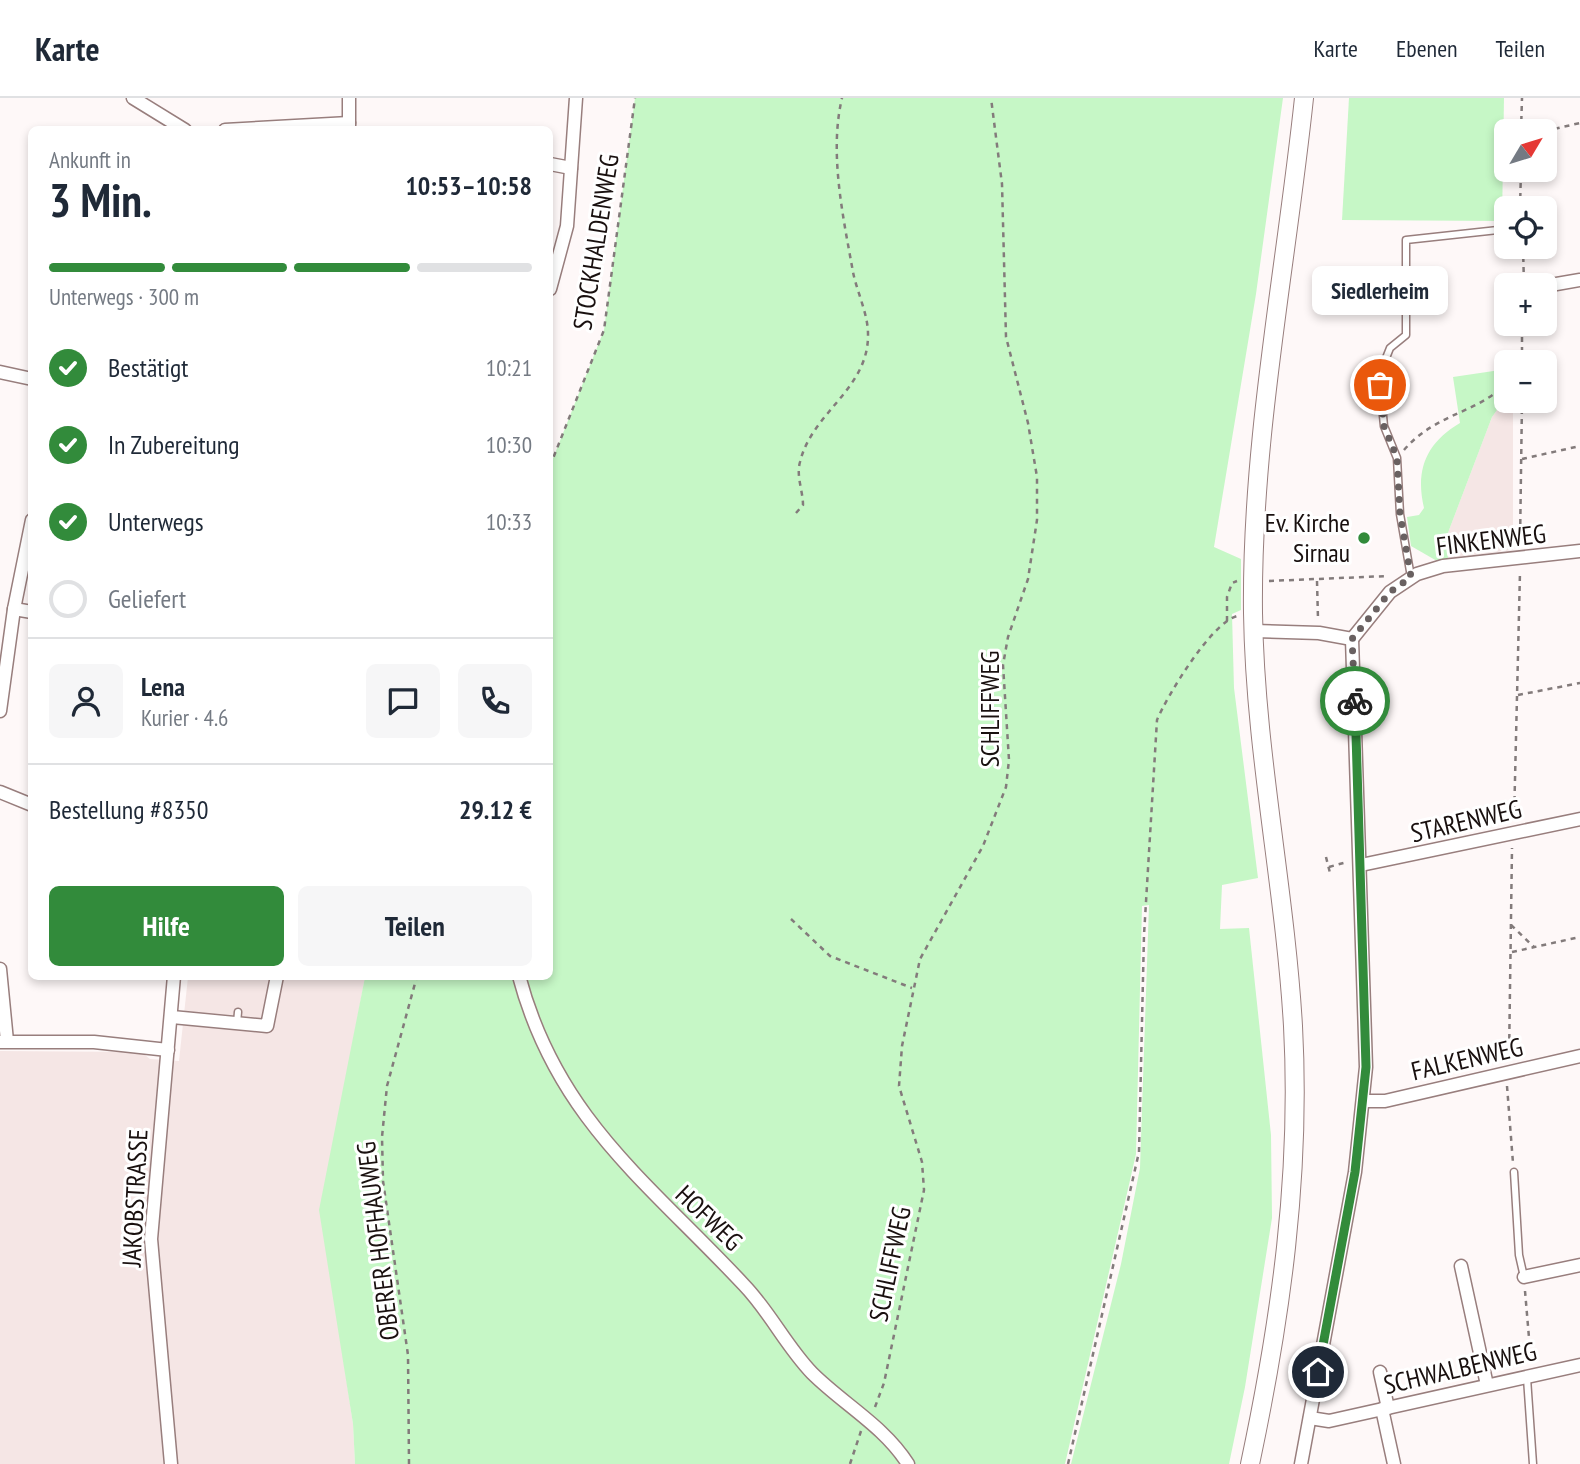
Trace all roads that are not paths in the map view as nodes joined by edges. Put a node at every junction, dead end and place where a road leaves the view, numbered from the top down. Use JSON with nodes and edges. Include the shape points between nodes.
{"nodes":[{"id":1,"x":133,"y":98,"type":"edge"},
{"id":2,"x":349,"y":98,"type":"edge"},
{"id":3,"x":576,"y":98,"type":"edge"},
{"id":4,"x":1304,"y":98,"type":"edge"},
{"id":5,"x":178,"y":126,"type":"edge"},
{"id":6,"x":349,"y":126,"type":"edge"},
{"id":7,"x":553,"y":165,"type":"edge"},
{"id":8,"x":571,"y":168,"type":"junction"},
{"id":9,"x":1494,"y":230,"type":"edge"},
{"id":10,"x":553,"y":261,"type":"edge"},
{"id":11,"x":1580,"y":280,"type":"edge"},
{"id":12,"x":1557,"y":284,"type":"edge"},
{"id":13,"x":0,"y":372,"type":"edge"},
{"id":14,"x":28,"y":378,"type":"edge"},
{"id":15,"x":28,"y":540,"type":"edge"},
{"id":16,"x":1580,"y":551,"type":"edge"},
{"id":17,"x":1411,"y":577,"type":"junction"},
{"id":18,"x":14,"y":609,"type":"junction"},
{"id":19,"x":28,"y":611,"type":"edge"},
{"id":20,"x":1254,"y":631,"type":"junction"},
{"id":21,"x":1352,"y":639,"type":"junction"},
{"id":22,"x":0,"y":711,"type":"edge"},
{"id":23,"x":0,"y":792,"type":"edge"},
{"id":24,"x":28,"y":803,"type":"edge"},
{"id":25,"x":1580,"y":818,"type":"edge"},
{"id":26,"x":1361,"y":866,"type":"junction"},
{"id":27,"x":0,"y":969,"type":"edge"},
{"id":28,"x":174,"y":980,"type":"edge"},
{"id":29,"x":276,"y":980,"type":"edge"},
{"id":30,"x":520,"y":980,"type":"edge"},
{"id":31,"x":172,"y":1017,"type":"junction"},
{"id":32,"x":4,"y":1041,"type":"edge"},
{"id":33,"x":168,"y":1050,"type":"junction"},
{"id":34,"x":1580,"y":1056,"type":"edge"},
{"id":35,"x":1363,"y":1101,"type":"junction"},
{"id":36,"x":1514,"y":1172,"type":"road end"},
{"id":37,"x":1580,"y":1265,"type":"edge"},
{"id":38,"x":1461,"y":1266,"type":"dead end"},
{"id":39,"x":1524,"y":1277,"type":"joint"},
{"id":40,"x":1580,"y":1365,"type":"edge"},
{"id":41,"x":1380,"y":1371,"type":"dead end"},
{"id":42,"x":1530,"y":1375,"type":"junction"},
{"id":43,"x":1487,"y":1385,"type":"junction"},
{"id":44,"x":1385,"y":1408,"type":"junction"},
{"id":45,"x":1310,"y":1418,"type":"junction"},
{"id":46,"x":172,"y":1464,"type":"edge"},
{"id":47,"x":908,"y":1464,"type":"edge"},
{"id":48,"x":1250,"y":1464,"type":"edge"},
{"id":49,"x":1301,"y":1464,"type":"edge"},
{"id":50,"x":1394,"y":1464,"type":"edge"},
{"id":51,"x":1533,"y":1464,"type":"edge"}],
"edges":[{"from":1,"to":5,"type":"street"},
{"from":2,"to":6,"type":"street"},
{"from":3,"to":8,"type":"street"},
{"from":4,"to":20,"type":"main road","via":[[1258,484]]},
{"from":7,"to":8,"type":"street"},
{"from":8,"to":10,"type":"street","via":[[567,226]]},
{"from":9,"to":17,"type":"lane","via":[[1406,240],[1406,335],[1390,348],[1380,385],[1384,426],[1397,458],[1400,514]]},
{"from":11,"to":12,"type":"street"},
{"from":13,"to":14,"type":"street"},
{"from":15,"to":18,"type":"street"},
{"from":16,"to":17,"type":"street","name":"FINKENWEG","via":[[1443,566]]},
{"from":17,"to":21,"type":"street","name":"FINKENWEG","via":[[1399,584]]},
{"from":18,"to":19,"type":"street"},
{"from":18,"to":22,"type":"street"},
{"from":20,"to":21,"type":"street"},
{"from":20,"to":48,"type":"main road","via":[[1262,746],[1289,968],[1296,1120],[1281,1307]]},
{"from":21,"to":26,"type":"street"},
{"from":23,"to":24,"type":"street"},
{"from":25,"to":26,"type":"street","name":"STARENWEG"},
{"from":26,"to":35,"type":"street","via":[[1367,1038]]},
{"from":27,"to":32,"type":"street"},
{"from":28,"to":31,"type":"street","name":"JAKOBSTRASSE"},
{"from":29,"to":31,"type":"street","via":[[269,1025],[238,1018]]},
{"from":30,"to":47,"type":"street","name":"HOFWEG","via":[[545,1053],[598,1132],[649,1191],[751,1292],[802,1363],[894,1444]]},
{"from":31,"to":33,"type":"street","name":"JAKOBSTRASSE"},
{"from":32,"to":33,"type":"street"},
{"from":33,"to":46,"type":"street","name":"JAKOBSTRASSE","via":[[151,1239]]},
{"from":34,"to":35,"type":"street","name":"FALKENWEG","via":[[1385,1101]]},
{"from":35,"to":45,"type":"street","via":[[1355,1172]]},
{"from":36,"to":39,"type":"lane"},
{"from":37,"to":39,"type":"street"},
{"from":38,"to":43,"type":"street"},
{"from":40,"to":42,"type":"street","name":"SCHWALBENWEG"},
{"from":41,"to":44,"type":"street"},
{"from":42,"to":43,"type":"street","name":"SCHWALBENWEG"},
{"from":42,"to":51,"type":"lane"},
{"from":43,"to":44,"type":"street","name":"SCHWALBENWEG"},
{"from":44,"to":45,"type":"street","name":"SCHWALBENWEG","via":[[1329,1421]]},
{"from":44,"to":50,"type":"street"},
{"from":45,"to":49,"type":"street"}]}
